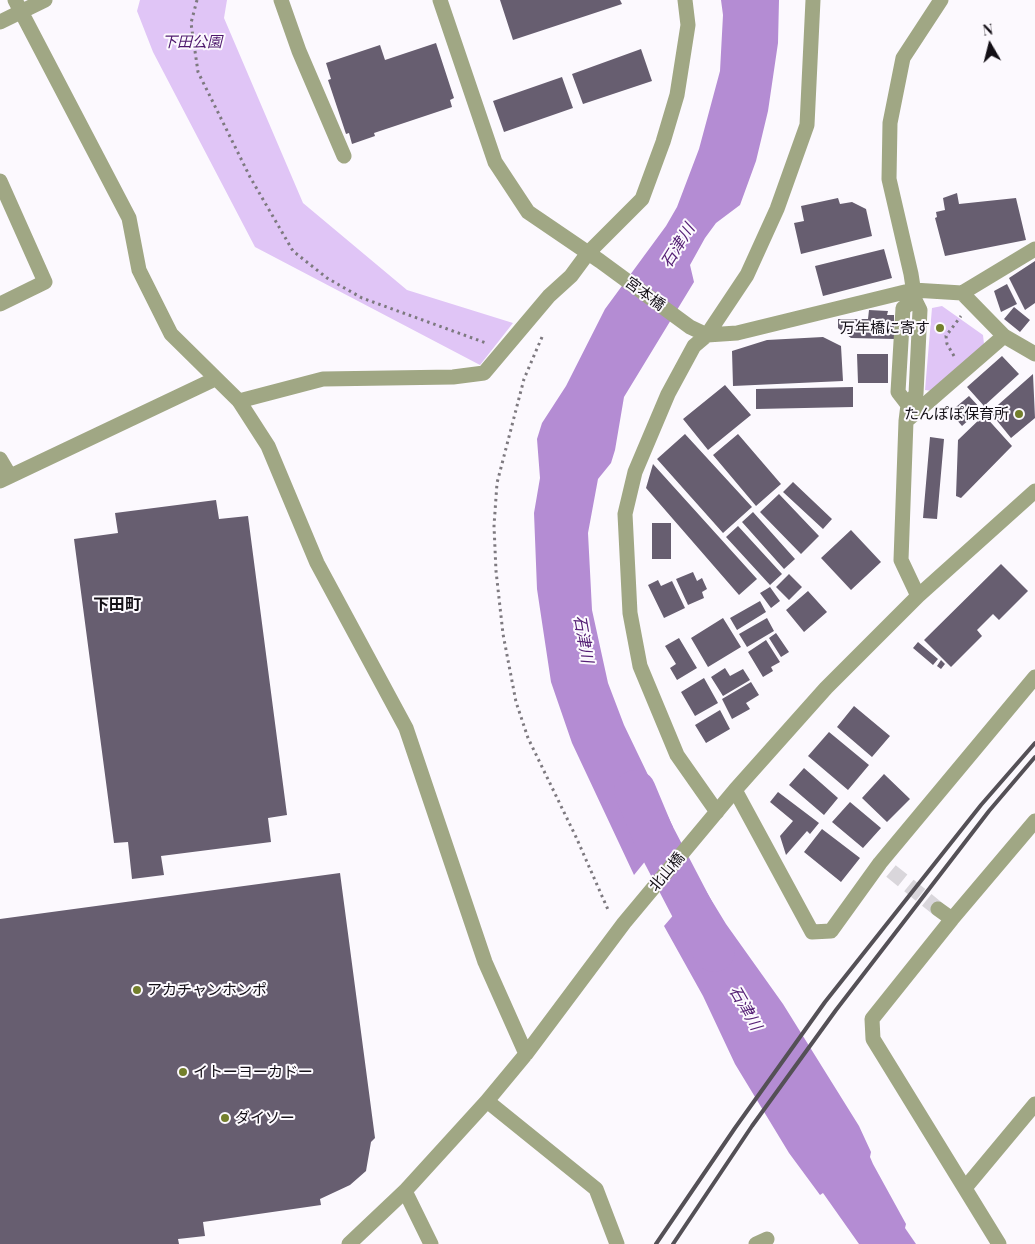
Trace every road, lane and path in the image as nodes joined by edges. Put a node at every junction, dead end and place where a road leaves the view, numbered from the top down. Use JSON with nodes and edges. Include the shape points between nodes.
{"nodes":[{"id":1,"x":45,"y":0,"type":"edge"},
{"id":2,"x":198,"y":0,"type":"edge"},
{"id":3,"x":280,"y":0,"type":"edge"},
{"id":4,"x":440,"y":0,"type":"edge"},
{"id":5,"x":684,"y":0,"type":"edge"},
{"id":6,"x":813,"y":0,"type":"edge"},
{"id":7,"x":940,"y":0,"type":"edge"},
{"id":8,"x":18,"y":6,"type":"edge"},
{"id":9,"x":0,"y":22,"type":"edge"},
{"id":10,"x":344,"y":156,"type":"dead end"},
{"id":11,"x":0,"y":181,"type":"edge"},
{"id":12,"x":1035,"y":249,"type":"edge"},
{"id":13,"x":594,"y":257,"type":"junction"},
{"id":14,"x":962,"y":293,"type":"junction"},
{"id":15,"x":916,"y":300,"type":"junction"},
{"id":16,"x":0,"y":304,"type":"edge"},
{"id":17,"x":973,"y":304,"type":"junction"},
{"id":18,"x":545,"y":332,"type":"dead end"},
{"id":19,"x":706,"y":335,"type":"junction"},
{"id":20,"x":1004,"y":336,"type":"junction"},
{"id":21,"x":506,"y":350,"type":"junction"},
{"id":22,"x":1035,"y":354,"type":"edge"},
{"id":23,"x":966,"y":369,"type":"junction"},
{"id":24,"x":215,"y":379,"type":"junction"},
{"id":25,"x":239,"y":401,"type":"junction"},
{"id":26,"x":906,"y":421,"type":"junction"},
{"id":27,"x":0,"y":459,"type":"edge"},
{"id":28,"x":5,"y":478,"type":"edge"},
{"id":29,"x":1035,"y":491,"type":"edge"},
{"id":30,"x":918,"y":596,"type":"junction"},
{"id":31,"x":1035,"y":677,"type":"edge"},
{"id":32,"x":735,"y":790,"type":"junction"},
{"id":33,"x":714,"y":817,"type":"junction"},
{"id":34,"x":1035,"y":821,"type":"edge"},
{"id":35,"x":938,"y":908,"type":"tunnel mouth"},
{"id":36,"x":952,"y":919,"type":"junction"},
{"id":37,"x":621,"y":928,"type":"junction"},
{"id":38,"x":526,"y":1054,"type":"junction"},
{"id":39,"x":487,"y":1101,"type":"junction"},
{"id":40,"x":1035,"y":1104,"type":"edge"},
{"id":41,"x":965,"y":1188,"type":"junction"},
{"id":42,"x":405,"y":1191,"type":"junction"},
{"id":43,"x":349,"y":1244,"type":"edge"},
{"id":44,"x":431,"y":1244,"type":"edge"},
{"id":45,"x":616,"y":1244,"type":"edge"},
{"id":46,"x":999,"y":1244,"type":"edge"}],
"edges":[{"from":1,"to":8,"type":"street"},
{"from":2,"to":21,"type":"path","via":[[191,23],[198,72],[250,177],[293,251],[327,278],[362,298]]},
{"from":3,"to":10,"type":"street"},
{"from":4,"to":13,"type":"street","name":"宮本橋","via":[[495,162],[528,212]]},
{"from":5,"to":13,"type":"street","via":[[688,25],[679,87],[664,142],[642,199]]},
{"from":6,"to":19,"type":"street","via":[[807,124],[777,209],[747,275]]},
{"from":7,"to":15,"type":"street","via":[[903,58],[890,123],[889,179]]},
{"from":8,"to":9,"type":"street"},
{"from":8,"to":24,"type":"street","via":[[129,218],[139,270],[171,334]]},
{"from":11,"to":16,"type":"street","via":[[45,282]]},
{"from":12,"to":14,"type":"street"},
{"from":13,"to":19,"type":"street","name":"宮本橋","via":[[690,327]]},
{"from":13,"to":21,"type":"street","via":[[549,296]]},
{"from":14,"to":15,"type":"street"},
{"from":14,"to":17,"type":"street"},
{"from":15,"to":19,"type":"street","via":[[737,333]]},
{"from":15,"to":26,"type":"street","via":[[903,308],[898,392],[912,399]]},
{"from":17,"to":20,"type":"street"},
{"from":17,"to":23,"type":"path","via":[[946,336],[952,354]]},
{"from":18,"to":37,"type":"path","via":[[524,379],[496,483],[494,535],[503,634],[516,702],[528,738]]},
{"from":19,"to":33,"type":"street","via":[[694,346],[668,394],[634,472],[625,514],[630,613],[640,666],[677,754]]},
{"from":20,"to":22,"type":"street"},
{"from":20,"to":23,"type":"street"},
{"from":21,"to":25,"type":"street","via":[[484,373],[453,377],[322,379]]},
{"from":23,"to":26,"type":"street"},
{"from":24,"to":25,"type":"street"},
{"from":24,"to":28,"type":"street"},
{"from":25,"to":38,"type":"street","via":[[268,446],[317,563],[406,728],[485,962]]},
{"from":26,"to":30,"type":"street","via":[[901,560]]},
{"from":27,"to":28,"type":"street"},
{"from":29,"to":30,"type":"street","name":"北山橋"},
{"from":30,"to":32,"type":"street","name":"北山橋","via":[[826,688]]},
{"from":31,"to":32,"type":"street","via":[[886,867],[831,931],[812,932]]},
{"from":32,"to":33,"type":"street","name":"北山橋"},
{"from":33,"to":37,"type":"street","name":"北山橋"},
{"from":34,"to":36,"type":"street"},
{"from":35,"to":36,"type":"street"},
{"from":36,"to":41,"type":"street","via":[[872,1020],[873,1039]]},
{"from":37,"to":38,"type":"street","name":"北山橋"},
{"from":38,"to":39,"type":"street","name":"北山橋"},
{"from":39,"to":42,"type":"street","name":"北山橋"},
{"from":39,"to":45,"type":"street","via":[[596,1189]]},
{"from":40,"to":41,"type":"street"},
{"from":41,"to":46,"type":"street"},
{"from":42,"to":43,"type":"street","name":"北山橋"},
{"from":42,"to":44,"type":"street"}]}
